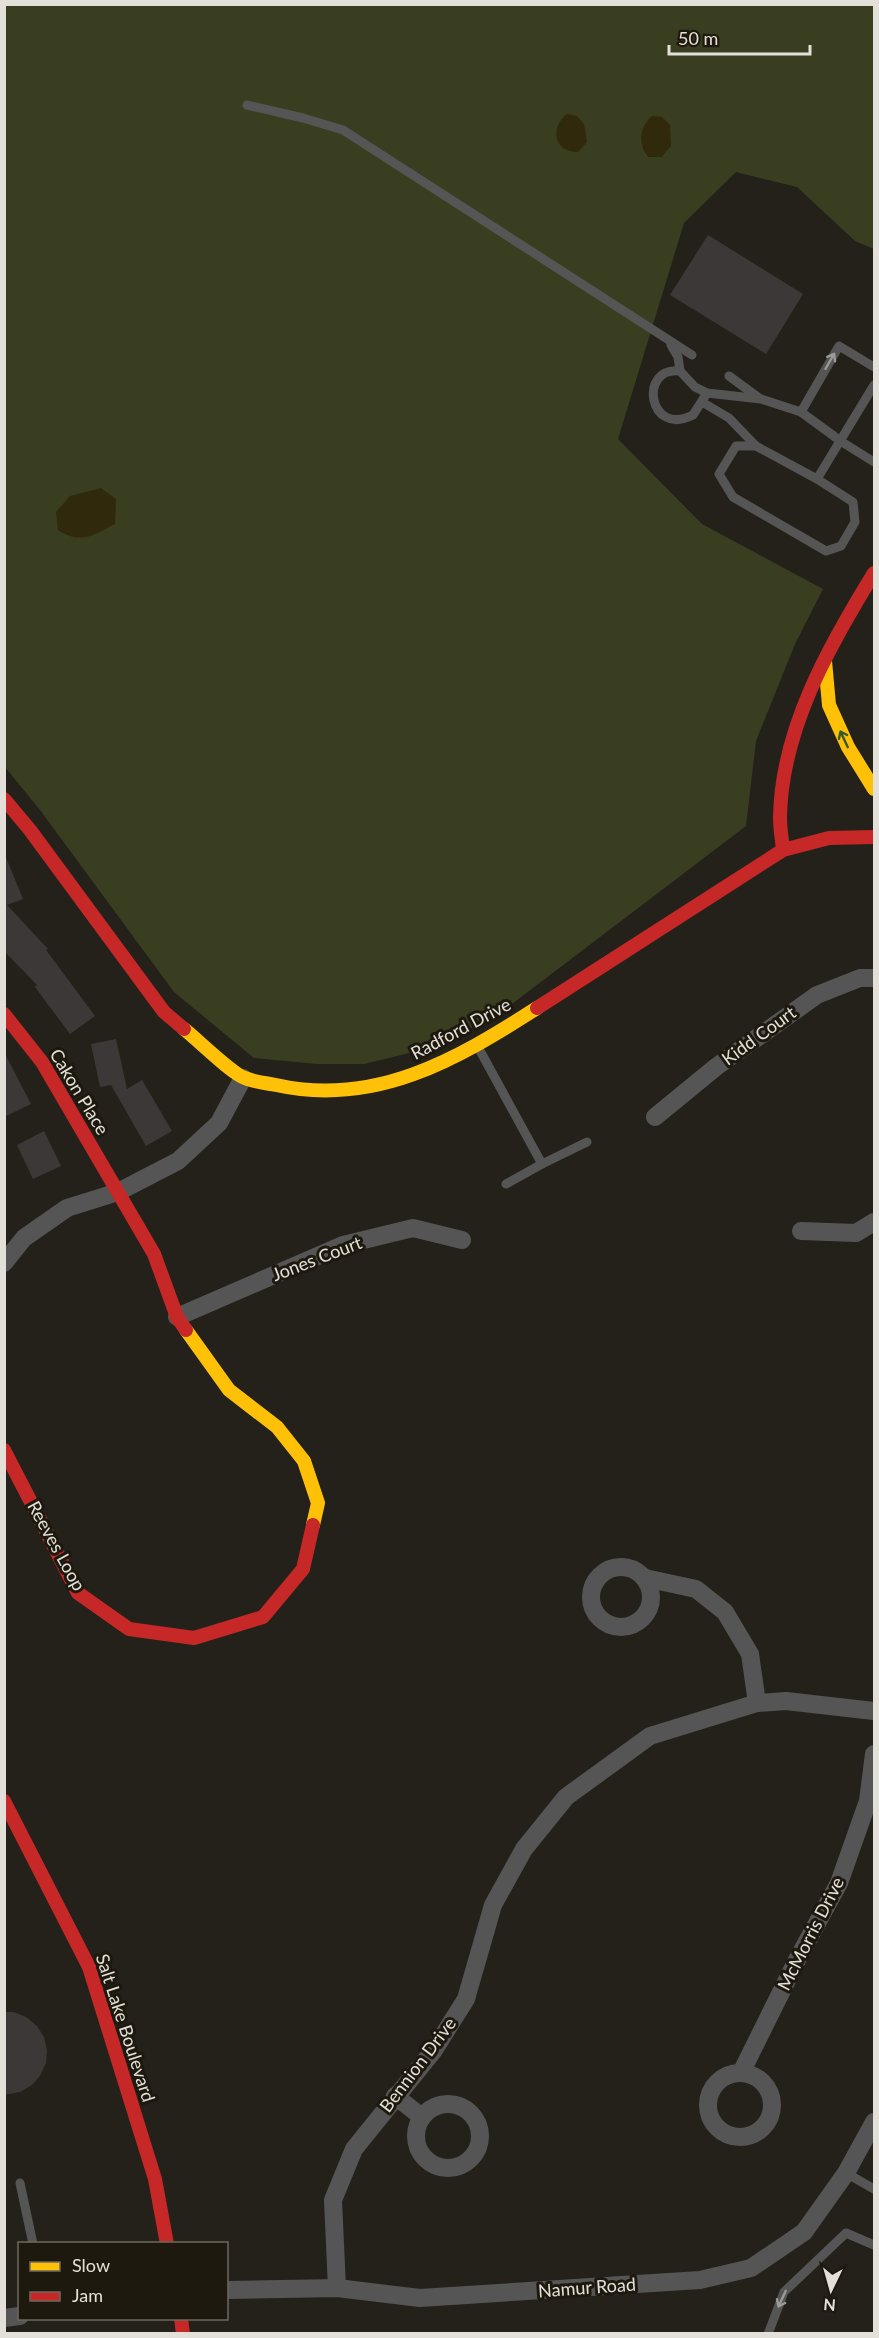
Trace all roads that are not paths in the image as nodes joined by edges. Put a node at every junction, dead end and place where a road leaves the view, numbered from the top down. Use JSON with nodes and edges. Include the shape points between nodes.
{"nodes":[{"id":1,"x":247,"y":105,"type":"dead end"},
{"id":2,"x":668,"y":341,"type":"junction"},
{"id":3,"x":692,"y":355,"type":"dead end"},
{"id":4,"x":874,"y":367,"type":"edge"},
{"id":5,"x":680,"y":371,"type":"junction"},
{"id":6,"x":729,"y":376,"type":"dead end"},
{"id":7,"x":874,"y":385,"type":"edge"},
{"id":8,"x":704,"y":397,"type":"junction"},
{"id":9,"x":761,"y":399,"type":"junction"},
{"id":10,"x":801,"y":412,"type":"junction"},
{"id":11,"x":842,"y":442,"type":"junction"},
{"id":12,"x":756,"y":446,"type":"junction"},
{"id":13,"x":874,"y":462,"type":"edge"},
{"id":14,"x":818,"y":479,"type":"junction"},
{"id":15,"x":874,"y":573,"type":"edge"},
{"id":16,"x":825,"y":657,"type":"junction"},
{"id":17,"x":874,"y":789,"type":"edge"},
{"id":18,"x":4,"y":799,"type":"edge"},
{"id":19,"x":874,"y":837,"type":"edge"},
{"id":20,"x":783,"y":850,"type":"junction"},
{"id":21,"x":874,"y":978,"type":"edge"},
{"id":22,"x":4,"y":1014,"type":"edge"},
{"id":23,"x":477,"y":1045,"type":"junction"},
{"id":24,"x":243,"y":1078,"type":"junction"},
{"id":25,"x":656,"y":1117,"type":"dead end"},
{"id":26,"x":587,"y":1142,"type":"dead end"},
{"id":27,"x":543,"y":1164,"type":"junction"},
{"id":28,"x":506,"y":1184,"type":"dead end"},
{"id":29,"x":117,"y":1192,"type":"junction"},
{"id":30,"x":874,"y":1222,"type":"edge"},
{"id":31,"x":801,"y":1231,"type":"dead end"},
{"id":32,"x":462,"y":1240,"type":"dead end"},
{"id":33,"x":4,"y":1263,"type":"edge"},
{"id":34,"x":177,"y":1317,"type":"junction"},
{"id":35,"x":4,"y":1450,"type":"edge"},
{"id":36,"x":645,"y":1578,"type":"dead end"},
{"id":37,"x":757,"y":1703,"type":"junction"},
{"id":38,"x":874,"y":1710,"type":"edge"},
{"id":39,"x":874,"y":1754,"type":"edge"},
{"id":40,"x":4,"y":1801,"type":"edge"},
{"id":41,"x":741,"y":2073,"type":"dead end"},
{"id":42,"x":395,"y":2096,"type":"junction"},
{"id":43,"x":423,"y":2117,"type":"dead end"},
{"id":44,"x":874,"y":2122,"type":"edge"},
{"id":45,"x":846,"y":2173,"type":"junction"},
{"id":46,"x":20,"y":2183,"type":"dead end"},
{"id":47,"x":874,"y":2189,"type":"edge"},
{"id":48,"x":33,"y":2242,"type":"edge"},
{"id":49,"x":167,"y":2242,"type":"edge"},
{"id":50,"x":874,"y":2245,"type":"edge"},
{"id":51,"x":337,"y":2288,"type":"junction"},
{"id":52,"x":228,"y":2290,"type":"edge"},
{"id":53,"x":768,"y":2334,"type":"edge"}],
"edges":[{"from":1,"to":2,"type":"lane","via":[[343,130]]},
{"from":2,"to":3,"type":"lane"},
{"from":2,"to":5,"type":"lane","via":[[678,357]]},
{"from":10,"to":4,"type":"lane","one_way":true,"via":[[838,346]]},
{"from":5,"to":8,"type":"lane"},
{"from":5,"to":8,"type":"lane","via":[[664,374],[654,387],[657,410],[670,419],[686,419]]},
{"from":6,"to":9,"type":"lane"},
{"from":7,"to":11,"type":"lane"},
{"from":8,"to":9,"type":"lane"},
{"from":8,"to":12,"type":"lane"},
{"from":9,"to":10,"type":"lane"},
{"from":10,"to":11,"type":"lane"},
{"from":11,"to":13,"type":"lane"},
{"from":11,"to":14,"type":"lane"},
{"from":12,"to":14,"type":"lane"},
{"from":12,"to":14,"type":"lane","via":[[735,446],[719,474],[733,497],[826,551],[842,546],[855,522],[853,502]]},
{"from":15,"to":16,"type":"street"},
{"from":17,"to":16,"type":"street","one_way":true,"via":[[828,705]]},
{"from":16,"to":20,"type":"street","via":[[787,756],[779,816]]},
{"from":18,"to":24,"type":"street","name":"Radford Drive","via":[[164,1012]]},
{"from":19,"to":20,"type":"street","name":"Radford Drive","via":[[829,838]]},
{"from":20,"to":23,"type":"street","name":"Radford Drive"},
{"from":21,"to":25,"type":"street","name":"Kidd Court","via":[[860,978],[817,995],[716,1067]]},
{"from":22,"to":29,"type":"street","name":"Cakon Place","via":[[42,1062]]},
{"from":23,"to":24,"type":"street","name":"Radford Drive","via":[[421,1073],[351,1090],[303,1091]]},
{"from":23,"to":27,"type":"lane"},
{"from":24,"to":29,"type":"street","via":[[219,1123],[178,1161]]},
{"from":26,"to":27,"type":"lane"},
{"from":27,"to":28,"type":"lane"},
{"from":29,"to":33,"type":"street","via":[[67,1208],[24,1238]]},
{"from":29,"to":34,"type":"street","name":"Reeves Loop","via":[[154,1254]]},
{"from":30,"to":31,"type":"street","via":[[856,1233]]},
{"from":32,"to":34,"type":"street","name":"Jones Court","via":[[413,1228],[344,1245]]},
{"from":34,"to":35,"type":"street","name":"Reeves Loop","via":[[229,1390],[277,1427],[304,1461],[318,1503],[303,1569],[263,1617],[194,1638],[129,1629],[78,1593]]},
{"from":36,"to":37,"type":"street","via":[[696,1589],[725,1612],[750,1654]]},
{"from":37,"to":38,"type":"street","name":"Bennion Drive","via":[[786,1701]]},
{"from":37,"to":42,"type":"street","name":"Bennion Drive","via":[[650,1736],[566,1797],[524,1849],[493,1905],[466,2000],[434,2050]]},
{"from":39,"to":41,"type":"street","name":"McMorris Drive","via":[[867,1801],[840,1883]]},
{"from":40,"to":49,"type":"street","name":"Salt Lake Boulevard","via":[[89,1967],[155,2179]]},
{"from":42,"to":43,"type":"street"},
{"from":42,"to":51,"type":"street","name":"Bennion Drive","via":[[354,2149],[333,2200]]},
{"from":44,"to":45,"type":"street","name":"Namur Road"},
{"from":45,"to":47,"type":"lane"},
{"from":45,"to":51,"type":"street","name":"Namur Road","via":[[804,2232],[751,2268],[700,2280],[420,2298]]},
{"from":46,"to":48,"type":"lane"},
{"from":50,"to":53,"type":"lane","one_way":true,"via":[[846,2233],[784,2292]]},
{"from":51,"to":52,"type":"street","name":"Namur Road"}]}
